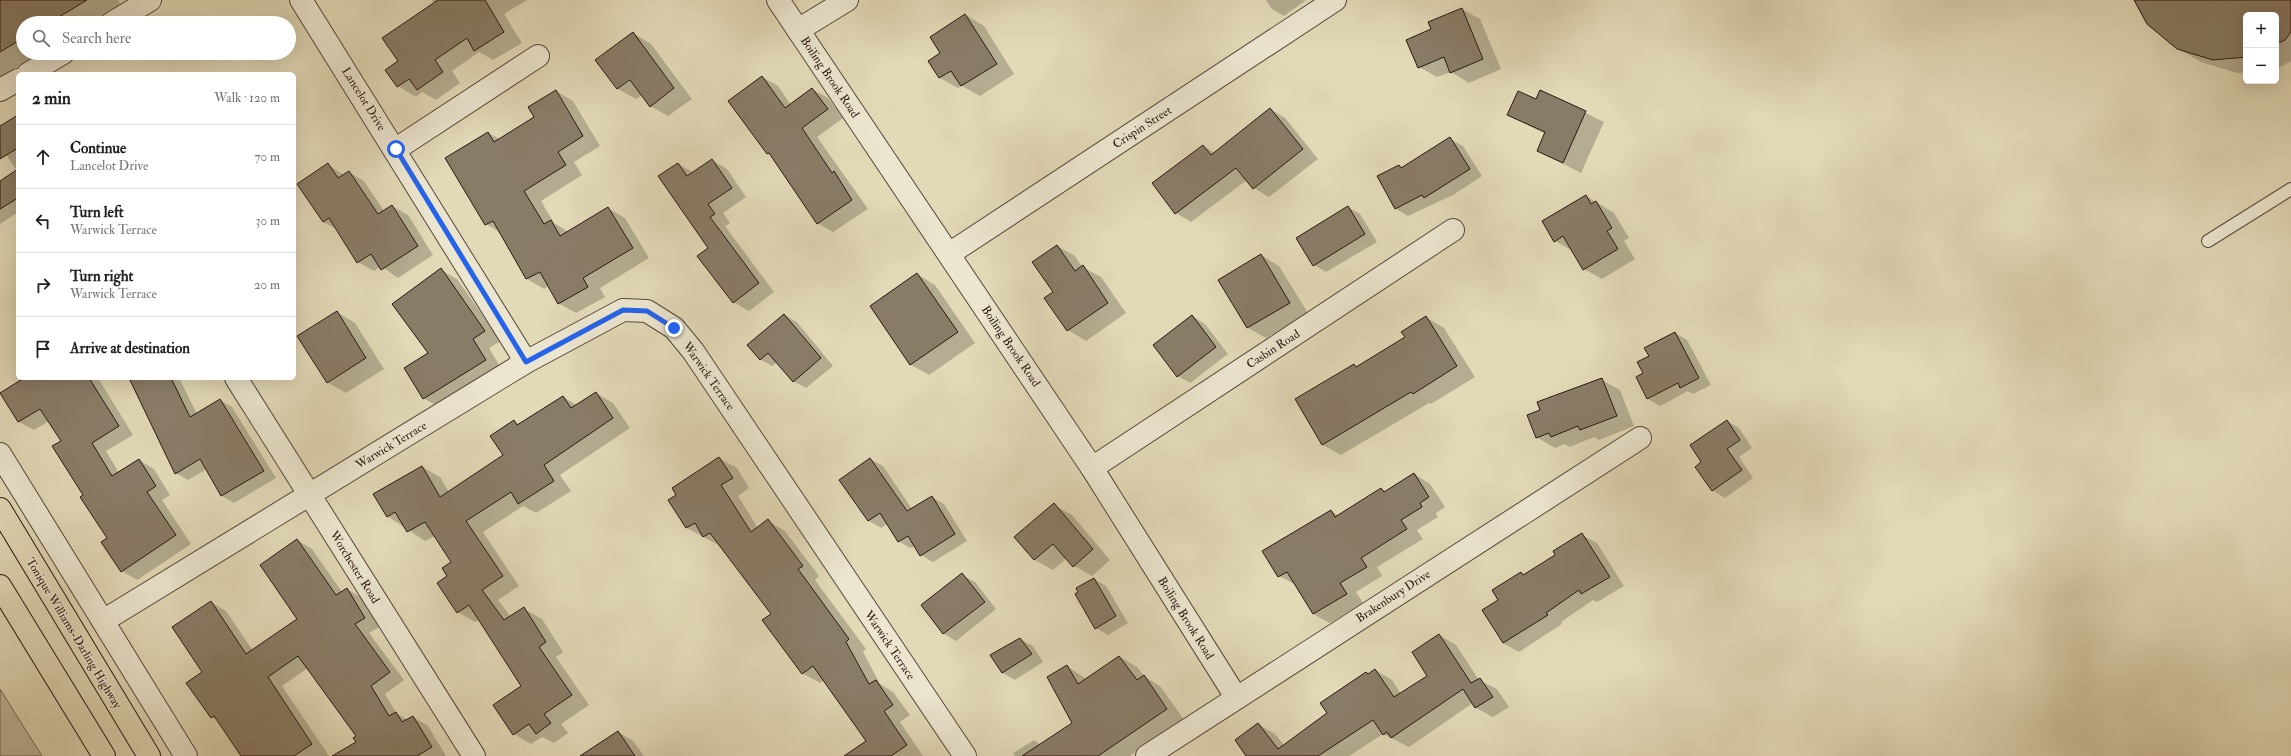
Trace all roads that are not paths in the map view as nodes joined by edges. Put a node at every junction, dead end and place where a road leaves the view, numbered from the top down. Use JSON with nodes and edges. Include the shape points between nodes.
{"nodes":[{"id":1,"x":150,"y":0,"type":"edge"},
{"id":2,"x":301,"y":0,"type":"edge"},
{"id":3,"x":778,"y":0,"type":"edge"},
{"id":4,"x":847,"y":0,"type":"edge"},
{"id":5,"x":1335,"y":0,"type":"edge"},
{"id":6,"x":124,"y":16,"type":"edge"},
{"id":7,"x":798,"y":30,"type":"junction"},
{"id":8,"x":538,"y":56,"type":"dead end"},
{"id":9,"x":53,"y":60,"type":"edge"},
{"id":10,"x":37,"y":72,"type":"edge"},
{"id":11,"x":16,"y":81,"type":"edge"},
{"id":12,"x":0,"y":90,"type":"edge"},
{"id":13,"x":396,"y":149,"type":"junction"},
{"id":14,"x":2291,"y":188,"type":"edge"},
{"id":15,"x":1453,"y":230,"type":"dead end"},
{"id":16,"x":2208,"y":241,"type":"dead end"},
{"id":17,"x":949,"y":254,"type":"junction"},
{"id":18,"x":526,"y":362,"type":"junction"},
{"id":19,"x":237,"y":380,"type":"edge"},
{"id":20,"x":1640,"y":438,"type":"dead end"},
{"id":21,"x":0,"y":454,"type":"edge"},
{"id":22,"x":1092,"y":468,"type":"junction"},
{"id":23,"x":310,"y":494,"type":"junction"},
{"id":24,"x":0,"y":509,"type":"edge"},
{"id":25,"x":0,"y":586,"type":"edge"},
{"id":26,"x":103,"y":622,"type":"junction"},
{"id":27,"x":1236,"y":697,"type":"junction"},
{"id":28,"x":104,"y":756,"type":"edge"},
{"id":29,"x":149,"y":756,"type":"edge"},
{"id":30,"x":186,"y":756,"type":"edge"},
{"id":31,"x":474,"y":756,"type":"edge"},
{"id":32,"x":965,"y":756,"type":"edge"},
{"id":33,"x":1147,"y":756,"type":"edge"}],
"edges":[{"from":1,"to":6,"type":"street"},
{"from":2,"to":13,"type":"street","name":"Lancelot Drive"},
{"from":3,"to":7,"type":"street","name":"Boiling Brook Road"},
{"from":4,"to":7,"type":"street"},
{"from":5,"to":17,"type":"street","name":"Crispin Street"},
{"from":7,"to":17,"type":"street","name":"Boiling Brook Road"},
{"from":8,"to":13,"type":"street"},
{"from":9,"to":10,"type":"street"},
{"from":11,"to":12,"type":"street"},
{"from":13,"to":18,"type":"street","name":"Lancelot Drive"},
{"from":14,"to":16,"type":"lane"},
{"from":15,"to":22,"type":"street","name":"Casbin Road"},
{"from":17,"to":22,"type":"street","name":"Boiling Brook Road"},
{"from":18,"to":23,"type":"street","name":"Warwick Terrace"},
{"from":18,"to":32,"type":"street","name":"Warwick Terrace","via":[[623,310],[647,311],[674,328],[698,357]]},
{"from":19,"to":23,"type":"street","name":"Worchester Road"},
{"from":20,"to":27,"type":"street","name":"Brakenbury Drive"},
{"from":21,"to":26,"type":"street"},
{"from":22,"to":27,"type":"street","name":"Boiling Brook Road"},
{"from":23,"to":26,"type":"street","name":"Warwick Terrace"},
{"from":23,"to":31,"type":"street","name":"Worchester Road"},
{"from":24,"to":29,"type":"highway","name":"Tonique Williams-Darling Highway"},
{"from":25,"to":28,"type":"highway"},
{"from":26,"to":30,"type":"street"},
{"from":27,"to":33,"type":"street","name":"Brakenbury Drive"}]}
